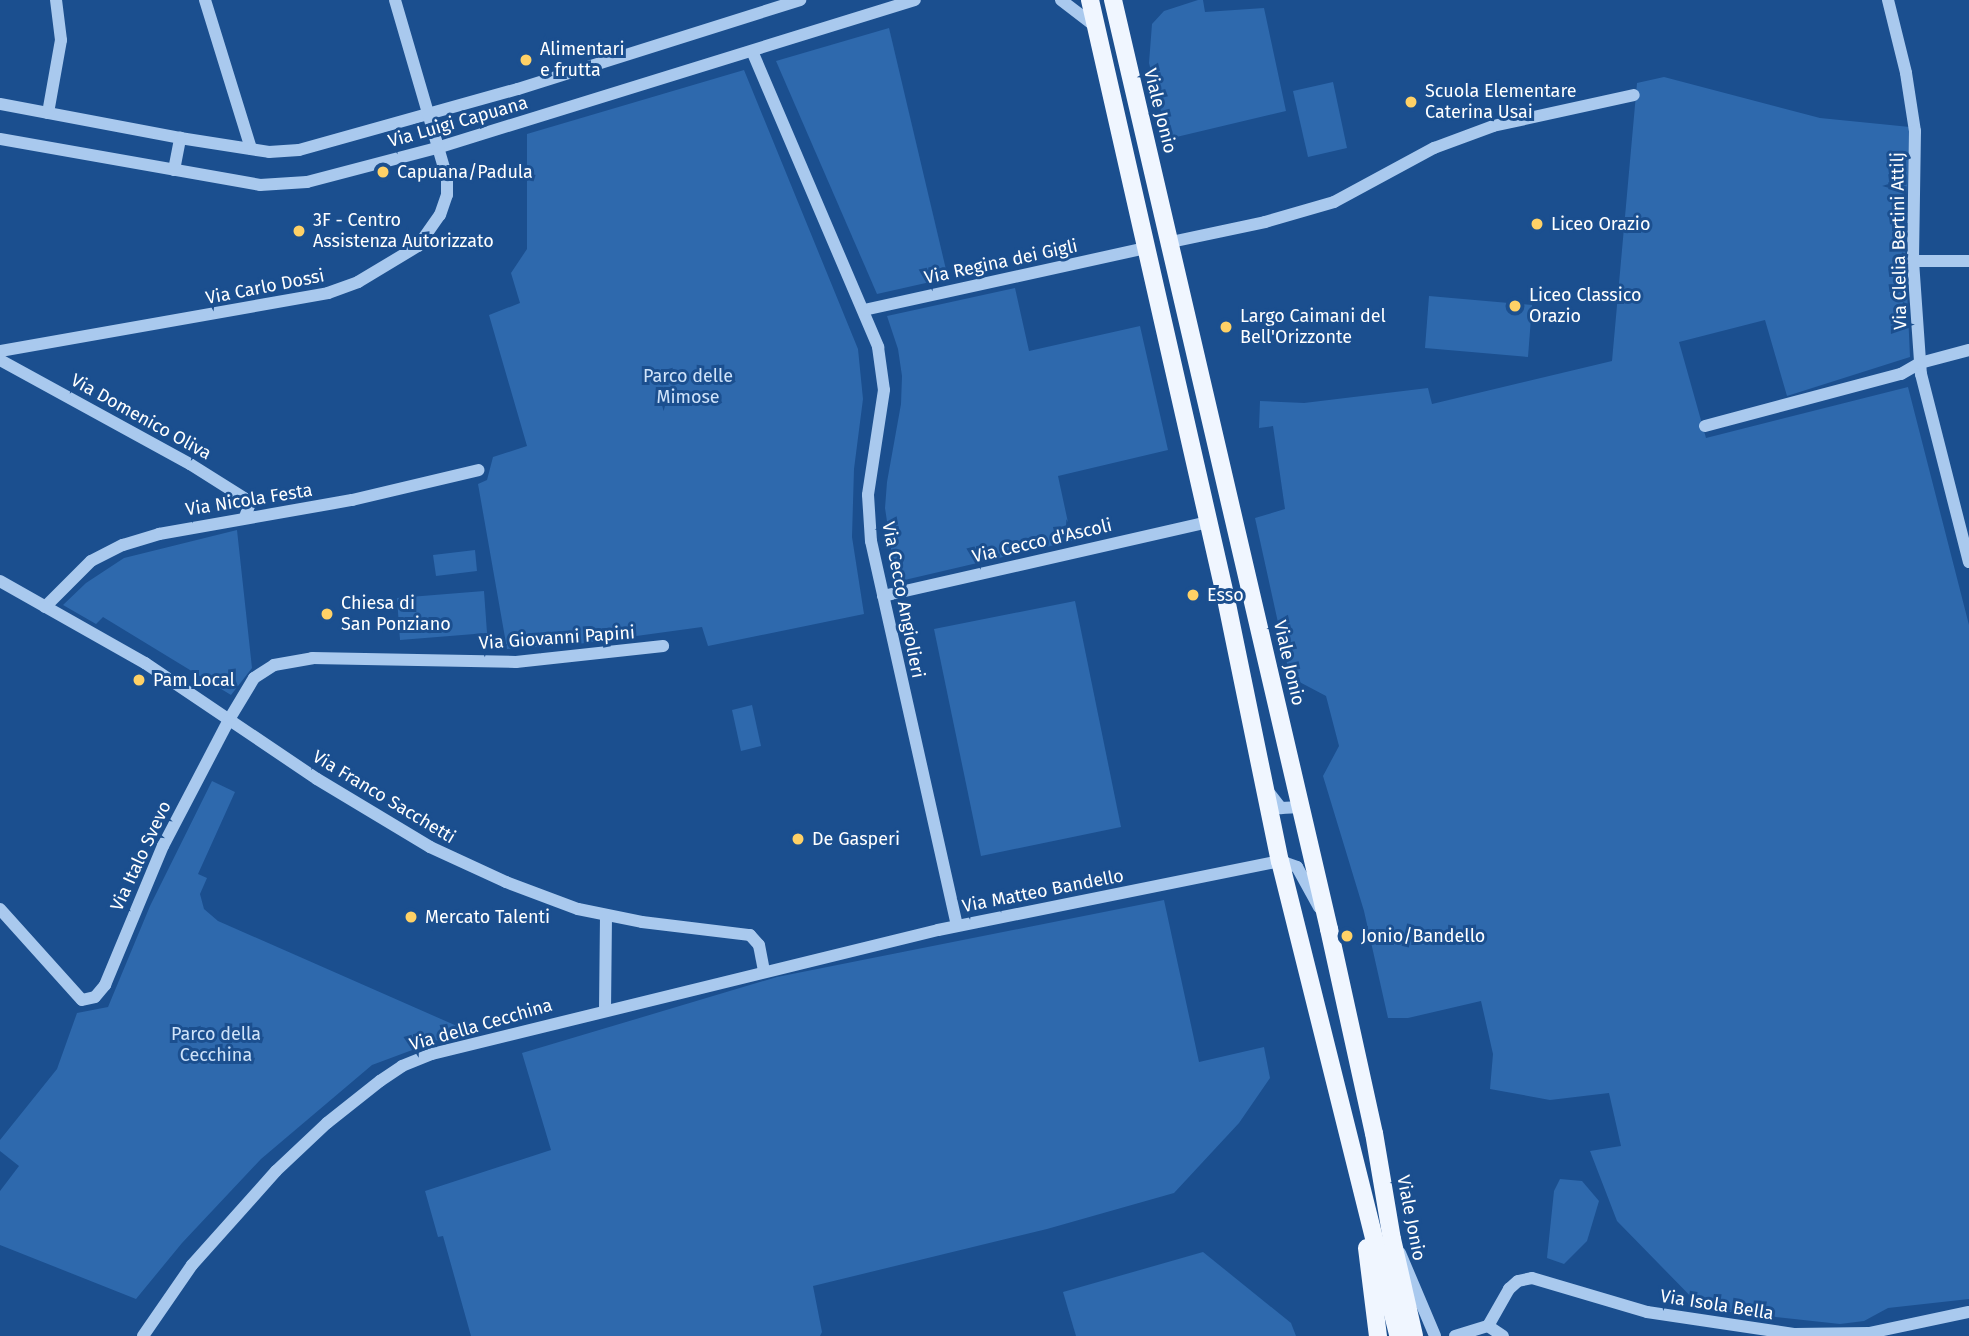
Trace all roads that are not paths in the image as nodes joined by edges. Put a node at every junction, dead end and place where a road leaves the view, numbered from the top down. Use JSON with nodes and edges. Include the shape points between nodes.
{"nodes":[{"id":1,"x":56,"y":0,"type":"edge"},
{"id":2,"x":205,"y":0,"type":"edge"},
{"id":3,"x":395,"y":0,"type":"edge"},
{"id":4,"x":800,"y":0,"type":"edge"},
{"id":5,"x":915,"y":0,"type":"edge"},
{"id":6,"x":1061,"y":0,"type":"edge"},
{"id":7,"x":1090,"y":0,"type":"edge"},
{"id":8,"x":1888,"y":0,"type":"edge"},
{"id":9,"x":1114,"y":1,"type":"edge"},
{"id":10,"x":1095,"y":26,"type":"junction"},
{"id":11,"x":751,"y":51,"type":"junction"},
{"id":12,"x":1634,"y":95,"type":"dead end"},
{"id":13,"x":0,"y":104,"type":"edge"},
{"id":14,"x":48,"y":113,"type":"junction"},
{"id":15,"x":430,"y":114,"type":"junction"},
{"id":16,"x":180,"y":138,"type":"junction"},
{"id":17,"x":0,"y":139,"type":"edge"},
{"id":18,"x":440,"y":146,"type":"junction"},
{"id":19,"x":251,"y":149,"type":"junction"},
{"id":20,"x":174,"y":170,"type":"junction"},
{"id":21,"x":1171,"y":242,"type":"junction"},
{"id":22,"x":1146,"y":248,"type":"junction"},
{"id":23,"x":1913,"y":261,"type":"junction"},
{"id":24,"x":1969,"y":261,"type":"edge"},
{"id":25,"x":864,"y":310,"type":"junction"},
{"id":26,"x":1969,"y":350,"type":"edge"},
{"id":27,"x":0,"y":351,"type":"edge"},
{"id":28,"x":0,"y":360,"type":"edge"},
{"id":29,"x":1920,"y":363,"type":"junction"},
{"id":30,"x":1706,"y":426,"type":"dead end"},
{"id":31,"x":479,"y":470,"type":"dead end"},
{"id":32,"x":245,"y":517,"type":"junction"},
{"id":33,"x":1208,"y":522,"type":"junction"},
{"id":34,"x":1969,"y":562,"type":"edge"},
{"id":35,"x":0,"y":581,"type":"edge"},
{"id":36,"x":883,"y":596,"type":"junction"},
{"id":37,"x":45,"y":607,"type":"junction"},
{"id":38,"x":663,"y":646,"type":"dead end"},
{"id":39,"x":230,"y":718,"type":"junction"},
{"id":40,"x":1263,"y":782,"type":"junction"},
{"id":41,"x":1301,"y":807,"type":"junction"},
{"id":42,"x":1280,"y":862,"type":"junction"},
{"id":43,"x":0,"y":909,"type":"edge"},
{"id":44,"x":606,"y":915,"type":"junction"},
{"id":45,"x":957,"y":926,"type":"junction"},
{"id":46,"x":1329,"y":929,"type":"junction"},
{"id":47,"x":814,"y":959,"type":"joint"},
{"id":48,"x":764,"y":971,"type":"junction"},
{"id":49,"x":605,"y":1011,"type":"junction"},
{"id":50,"x":1359,"y":1178,"type":"junction"},
{"id":51,"x":1392,"y":1239,"type":"junction"},
{"id":52,"x":1969,"y":1312,"type":"edge"},
{"id":53,"x":1488,"y":1326,"type":"junction"},
{"id":54,"x":1870,"y":1334,"type":"edge"},
{"id":55,"x":144,"y":1336,"type":"edge"},
{"id":56,"x":1378,"y":1336,"type":"edge"},
{"id":57,"x":1398,"y":1336,"type":"edge"},
{"id":58,"x":1414,"y":1336,"type":"edge"},
{"id":59,"x":1435,"y":1336,"type":"edge"},
{"id":60,"x":1455,"y":1336,"type":"edge"},
{"id":61,"x":1503,"y":1336,"type":"edge"}],
"edges":[{"from":1,"to":14,"type":"street","via":[[61,40]]},
{"from":2,"to":19,"type":"street"},
{"from":3,"to":15,"type":"street","name":"Via Carlo Dossi"},
{"from":4,"to":15,"type":"street","name":"Via Luigi Capuana"},
{"from":5,"to":11,"type":"street","name":"Via Luigi Capuana"},
{"from":6,"to":10,"type":"street"},
{"from":7,"to":10,"type":"main road"},
{"from":8,"to":23,"type":"street","name":"Via Clelia Bertini Attilj","via":[[1914,123]]},
{"from":9,"to":21,"type":"main road","name":"Viale Jonio"},
{"from":10,"to":22,"type":"main road"},
{"from":11,"to":18,"type":"street","name":"Via Luigi Capuana"},
{"from":11,"to":25,"type":"street","name":"Via Cecco Angiolieri"},
{"from":12,"to":21,"type":"street","via":[[1493,125],[1434,148],[1334,202]]},
{"from":13,"to":14,"type":"street","name":"Via Luigi Capuana"},
{"from":14,"to":16,"type":"street","name":"Via Luigi Capuana"},
{"from":15,"to":18,"type":"street","name":"Via Carlo Dossi"},
{"from":15,"to":19,"type":"street","name":"Via Luigi Capuana","via":[[299,150]]},
{"from":16,"to":19,"type":"street","name":"Via Luigi Capuana"},
{"from":16,"to":20,"type":"street"},
{"from":17,"to":20,"type":"street","name":"Via Luigi Capuana"},
{"from":18,"to":20,"type":"street","name":"Via Luigi Capuana","via":[[325,179],[289,184],[260,185]]},
{"from":18,"to":27,"type":"street","name":"Via Carlo Dossi","via":[[447,185],[436,223],[410,253],[358,282],[287,302]]},
{"from":21,"to":41,"type":"main road","name":"Viale Jonio"},
{"from":22,"to":25,"type":"street","name":"Via Regina dei Gigli"},
{"from":22,"to":33,"type":"main road"},
{"from":23,"to":24,"type":"street"},
{"from":23,"to":29,"type":"street","name":"Via Clelia Bertini Attilj"},
{"from":25,"to":36,"type":"street","name":"Via Cecco Angiolieri","via":[[884,380],[868,512]]},
{"from":26,"to":29,"type":"street"},
{"from":28,"to":32,"type":"street","name":"Via Domenico Oliva","via":[[233,491],[248,503]]},
{"from":29,"to":30,"type":"street","via":[[1901,374]]},
{"from":29,"to":34,"type":"street","name":"Via Clelia Bertini Attilj"},
{"from":31,"to":32,"type":"street","name":"Via Nicola Festa","via":[[352,500]]},
{"from":32,"to":37,"type":"street","name":"Via Nicola Festa","via":[[123,545],[91,561]]},
{"from":33,"to":36,"type":"street","name":"Via Cecco d'Ascoli"},
{"from":33,"to":40,"type":"main road"},
{"from":35,"to":37,"type":"street","name":"Via Franco Sacchetti"},
{"from":36,"to":45,"type":"street","name":"Via Cecco Angiolieri"},
{"from":37,"to":39,"type":"street","name":"Via Franco Sacchetti"},
{"from":38,"to":39,"type":"street","name":"Via Giovanni Papini","via":[[516,662],[298,659],[259,673]]},
{"from":39,"to":43,"type":"street","name":"Via Italo Svevo","via":[[163,846],[105,985],[92,1000],[82,1000]]},
{"from":39,"to":44,"type":"street","name":"Via Franco Sacchetti","via":[[418,841],[506,883]]},
{"from":40,"to":41,"type":"street","via":[[1281,808]]},
{"from":40,"to":42,"type":"main road"},
{"from":41,"to":46,"type":"main road","name":"Viale Jonio"},
{"from":42,"to":45,"type":"street","name":"Via Matteo Bandello"},
{"from":42,"to":46,"type":"street","via":[[1294,864],[1300,871]]},
{"from":42,"to":50,"type":"main road"},
{"from":44,"to":48,"type":"street","name":"Via Franco Sacchetti","via":[[750,934],[759,945]]},
{"from":44,"to":49,"type":"street"},
{"from":45,"to":47,"type":"street","name":"Via Matteo Bandello"},
{"from":46,"to":51,"type":"main road","name":"Viale Jonio"},
{"from":47,"to":48,"type":"street","name":"Via della Cecchina"},
{"from":48,"to":49,"type":"street","name":"Via della Cecchina"},
{"from":49,"to":55,"type":"street","name":"Via della Cecchina","via":[[440,1051],[390,1073],[327,1123],[258,1189],[192,1265]]},
{"from":50,"to":56,"type":"main road"},
{"from":50,"to":57,"type":"main road"},
{"from":51,"to":58,"type":"main road","name":"Viale Jonio"},
{"from":51,"to":59,"type":"street"},
{"from":52,"to":54,"type":"street","name":"Via Isola Bella"},
{"from":53,"to":54,"type":"street","name":"Via Isola Bella","via":[[1508,1289],[1532,1278],[1704,1323],[1802,1335]]},
{"from":53,"to":60,"type":"street"},
{"from":53,"to":61,"type":"street"}]}
